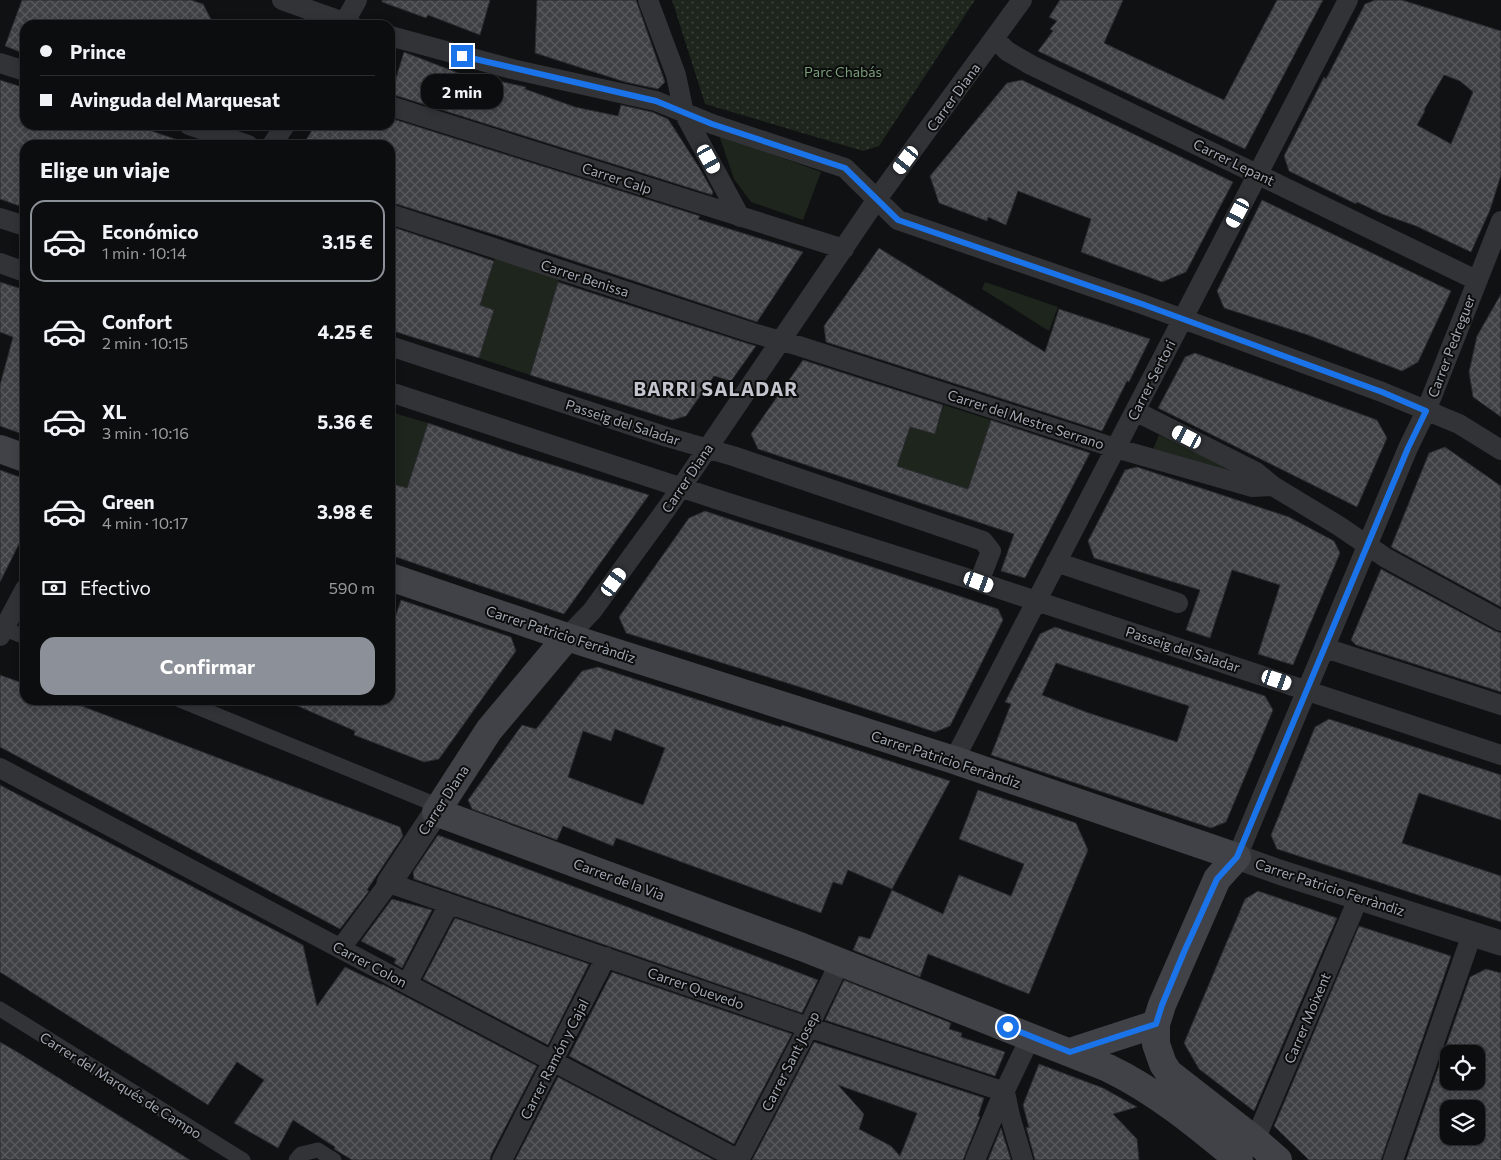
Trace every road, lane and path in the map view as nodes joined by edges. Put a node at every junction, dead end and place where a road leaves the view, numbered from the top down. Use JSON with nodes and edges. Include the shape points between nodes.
{"nodes":[{"id":1,"x":282,"y":0,"type":"edge"},
{"id":2,"x":357,"y":0,"type":"edge"},
{"id":3,"x":648,"y":0,"type":"edge"},
{"id":4,"x":1022,"y":0,"type":"edge"},
{"id":5,"x":1348,"y":0,"type":"edge"},
{"id":6,"x":336,"y":20,"type":"edge"},
{"id":7,"x":349,"y":20,"type":"edge"},
{"id":8,"x":395,"y":37,"type":"edge"},
{"id":9,"x":995,"y":39,"type":"junction"},
{"id":10,"x":0,"y":63,"type":"edge"},
{"id":11,"x":20,"y":69,"type":"edge"},
{"id":12,"x":395,"y":108,"type":"edge"},
{"id":13,"x":684,"y":113,"type":"junction"},
{"id":14,"x":204,"y":130,"type":"edge"},
{"id":15,"x":233,"y":140,"type":"edge"},
{"id":16,"x":1258,"y":174,"type":"junction"},
{"id":17,"x":877,"y":199,"type":"junction"},
{"id":18,"x":395,"y":216,"type":"edge"},
{"id":19,"x":740,"y":217,"type":"junction"},
{"id":20,"x":0,"y":218,"type":"edge"},
{"id":21,"x":1501,"y":221,"type":"edge"},
{"id":22,"x":20,"y":224,"type":"edge"},
{"id":23,"x":844,"y":249,"type":"junction"},
{"id":24,"x":0,"y":263,"type":"edge"},
{"id":25,"x":20,"y":270,"type":"edge"},
{"id":26,"x":1476,"y":280,"type":"junction"},
{"id":27,"x":1182,"y":319,"type":"junction"},
{"id":28,"x":781,"y":341,"type":"junction"},
{"id":29,"x":395,"y":348,"type":"edge"},
{"id":30,"x":395,"y":394,"type":"edge"},
{"id":31,"x":1135,"y":410,"type":"junction"},
{"id":32,"x":1426,"y":411,"type":"junction"},
{"id":33,"x":707,"y":448,"type":"junction"},
{"id":34,"x":1115,"y":448,"type":"junction"},
{"id":35,"x":0,"y":449,"type":"edge"},
{"id":36,"x":1501,"y":450,"type":"edge"},
{"id":37,"x":20,"y":456,"type":"edge"},
{"id":38,"x":1273,"y":486,"type":"junction"},
{"id":39,"x":680,"y":488,"type":"junction"},
{"id":40,"x":1368,"y":546,"type":"junction"},
{"id":41,"x":1056,"y":562,"type":"junction"},
{"id":42,"x":395,"y":580,"type":"edge"},
{"id":43,"x":979,"y":582,"type":"junction"},
{"id":44,"x":20,"y":598,"type":"edge"},
{"id":45,"x":1036,"y":602,"type":"junction"},
{"id":46,"x":1178,"y":603,"type":"dead end"},
{"id":47,"x":1501,"y":622,"type":"edge"},
{"id":48,"x":1,"y":630,"type":"edge"},
{"id":49,"x":20,"y":636,"type":"edge"},
{"id":50,"x":567,"y":638,"type":"junction"},
{"id":51,"x":1325,"y":648,"type":"junction"},
{"id":52,"x":1307,"y":690,"type":"junction"},
{"id":53,"x":192,"y":705,"type":"edge"},
{"id":54,"x":1501,"y":705,"type":"edge"},
{"id":55,"x":1501,"y":755,"type":"edge"},
{"id":56,"x":954,"y":760,"type":"junction"},
{"id":57,"x":0,"y":768,"type":"edge"},
{"id":58,"x":437,"y":809,"type":"junction"},
{"id":59,"x":1237,"y":857,"type":"junction"},
{"id":60,"x":388,"y":883,"type":"junction"},
{"id":61,"x":1359,"y":897,"type":"junction"},
{"id":62,"x":449,"y":904,"type":"junction"},
{"id":63,"x":1472,"y":934,"type":"junction"},
{"id":64,"x":1501,"y":943,"type":"edge"},
{"id":65,"x":341,"y":948,"type":"junction"},
{"id":66,"x":606,"y":957,"type":"junction"},
{"id":67,"x":840,"y":962,"type":"junction"},
{"id":68,"x":406,"y":984,"type":"junction"},
{"id":69,"x":0,"y":1009,"type":"edge"},
{"id":70,"x":1156,"y":1024,"type":"junction"},
{"id":71,"x":808,"y":1027,"type":"junction"},
{"id":72,"x":1030,"y":1036,"type":"junction"},
{"id":73,"x":1070,"y":1052,"type":"junction"},
{"id":74,"x":553,"y":1061,"type":"junction"},
{"id":75,"x":1005,"y":1092,"type":"junction"},
{"id":76,"x":1247,"y":1150,"type":"edge"},
{"id":77,"x":242,"y":1160,"type":"edge"},
{"id":78,"x":296,"y":1160,"type":"edge"},
{"id":79,"x":334,"y":1160,"type":"edge"},
{"id":80,"x":502,"y":1160,"type":"edge"},
{"id":81,"x":739,"y":1160,"type":"edge"},
{"id":82,"x":975,"y":1160,"type":"edge"},
{"id":83,"x":1023,"y":1160,"type":"edge"},
{"id":84,"x":1278,"y":1160,"type":"edge"},
{"id":85,"x":1393,"y":1160,"type":"edge"}],
"edges":[{"from":1,"to":6,"type":"street"},
{"from":2,"to":7,"type":"street"},
{"from":3,"to":13,"type":"street","via":[[676,75]]},
{"from":4,"to":9,"type":"street","name":"Carrer Diana"},
{"from":5,"to":16,"type":"street","name":"Carrer Sertori"},
{"from":8,"to":13,"type":"street","via":[[512,69],[656,101]]},
{"from":9,"to":16,"type":"street","name":"Carrer Lepant","via":[[1007,51],[1031,65]]},
{"from":9,"to":17,"type":"street","name":"Carrer Diana"},
{"from":10,"to":11,"type":"street"},
{"from":12,"to":19,"type":"street","name":"Carrer Calp"},
{"from":13,"to":17,"type":"street","via":[[845,168]]},
{"from":13,"to":19,"type":"street"},
{"from":14,"to":15,"type":"street"},
{"from":16,"to":26,"type":"street","name":"Carrer Lepant"},
{"from":16,"to":27,"type":"street","name":"Carrer Sertori"},
{"from":17,"to":23,"type":"street","name":"Carrer Diana"},
{"from":17,"to":27,"type":"street","via":[[898,220]]},
{"from":18,"to":28,"type":"street","name":"Carrer Benissa"},
{"from":19,"to":23,"type":"street","name":"Carrer Calp"},
{"from":20,"to":22,"type":"street"},
{"from":21,"to":26,"type":"street","name":"Carrer Pedreguer"},
{"from":23,"to":28,"type":"street","name":"Carrer Diana"},
{"from":24,"to":25,"type":"street"},
{"from":26,"to":32,"type":"street","name":"Carrer Pedreguer"},
{"from":27,"to":31,"type":"street","name":"Carrer Sertori"},
{"from":27,"to":32,"type":"street"},
{"from":28,"to":33,"type":"street","name":"Carrer Diana"},
{"from":28,"to":34,"type":"street","name":"Carrer del Mestre Serrano"},
{"from":29,"to":33,"type":"street","name":"Passeig del Saladar"},
{"from":30,"to":39,"type":"street","name":"Passeig del Saladar"},
{"from":31,"to":34,"type":"street","name":"Carrer Sertori"},
{"from":31,"to":38,"type":"street","name":"Carrer del Mestre Serrano","via":[[1256,472]]},
{"from":32,"to":36,"type":"street","via":[[1459,424]]},
{"from":32,"to":40,"type":"street","name":"Carrer Pedreguer"},
{"from":33,"to":39,"type":"street","name":"Carrer Diana"},
{"from":33,"to":43,"type":"street","name":"Passeig del Saladar","via":[[983,541],[991,551]]},
{"from":34,"to":38,"type":"street","name":"Carrer del Mestre Serrano","via":[[1252,486]]},
{"from":34,"to":41,"type":"street","name":"Carrer Sertori"},
{"from":35,"to":37,"type":"main road"},
{"from":38,"to":40,"type":"street","name":"Carrer del Mestre Serrano"},
{"from":39,"to":43,"type":"street","name":"Passeig del Saladar"},
{"from":39,"to":50,"type":"street","name":"Carrer Diana","via":[[592,612]]},
{"from":40,"to":47,"type":"street","name":"Carrer del Mestre Serrano"},
{"from":40,"to":51,"type":"street","name":"Carrer Pedreguer"},
{"from":41,"to":45,"type":"street","name":"Carrer Sertori"},
{"from":41,"to":46,"type":"street"},
{"from":42,"to":50,"type":"main road","name":"Carrer Patricio Ferràndiz"},
{"from":43,"to":45,"type":"street","name":"Passeig del Saladar"},
{"from":44,"to":48,"type":"street"},
{"from":45,"to":52,"type":"street","name":"Passeig del Saladar"},
{"from":45,"to":56,"type":"street","name":"Carrer Sertori"},
{"from":48,"to":49,"type":"street"},
{"from":50,"to":56,"type":"main road","name":"Carrer Patricio Ferràndiz"},
{"from":50,"to":58,"type":"main road","name":"Carrer Diana","via":[[494,725]]},
{"from":51,"to":52,"type":"street","name":"Carrer Pedreguer"},
{"from":51,"to":54,"type":"street"},
{"from":52,"to":55,"type":"street","name":"Passeig del Saladar"},
{"from":52,"to":59,"type":"street","name":"Carrer Pedreguer"},
{"from":53,"to":58,"type":"street","name":"Carrer de la Via"},
{"from":56,"to":59,"type":"main road","name":"Carrer Patricio Ferràndiz"},
{"from":57,"to":65,"type":"street","name":"Carrer Colon"},
{"from":58,"to":60,"type":"street","name":"Carrer Diana"},
{"from":58,"to":67,"type":"main road","name":"Carrer de la Via"},
{"from":59,"to":61,"type":"street","name":"Carrer Patricio Ferràndiz"},
{"from":59,"to":70,"type":"main road","via":[[1217,879]]},
{"from":60,"to":62,"type":"street","name":"Carrer Quevedo"},
{"from":60,"to":65,"type":"street","name":"Carrer Diana"},
{"from":61,"to":63,"type":"street","name":"Carrer Patricio Ferràndiz"},
{"from":61,"to":76,"type":"street","name":"Carrer Moixent"},
{"from":62,"to":66,"type":"street","name":"Carrer Quevedo"},
{"from":62,"to":68,"type":"street"},
{"from":63,"to":64,"type":"street","name":"Carrer Patricio Ferràndiz"},
{"from":63,"to":85,"type":"street"},
{"from":65,"to":68,"type":"street","name":"Carrer Colon"},
{"from":66,"to":71,"type":"street","name":"Carrer Quevedo"},
{"from":66,"to":74,"type":"street","name":"Carrer Ramón y Cajal"},
{"from":67,"to":71,"type":"street","name":"Carrer Sant Josep"},
{"from":67,"to":72,"type":"main road"},
{"from":68,"to":74,"type":"street","name":"Carrer Colon"},
{"from":69,"to":77,"type":"street","name":"Carrer del Marqués de Campo"},
{"from":70,"to":73,"type":"main road"},
{"from":70,"to":76,"type":"main road","via":[[1156,1044],[1169,1073]]},
{"from":71,"to":75,"type":"street","name":"Carrer Quevedo"},
{"from":71,"to":81,"type":"street","name":"Carrer Sant Josep"},
{"from":72,"to":73,"type":"main road"},
{"from":72,"to":75,"type":"street"},
{"from":73,"to":76,"type":"main road","via":[[1128,1078]]},
{"from":74,"to":80,"type":"street","name":"Carrer Ramón y Cajal"},
{"from":74,"to":81,"type":"street","name":"Carrer Colon"},
{"from":75,"to":82,"type":"street"},
{"from":75,"to":83,"type":"street"},
{"from":76,"to":84,"type":"main road"},
{"from":78,"to":79,"type":"street","via":[[301,1154],[318,1150]]}]}
